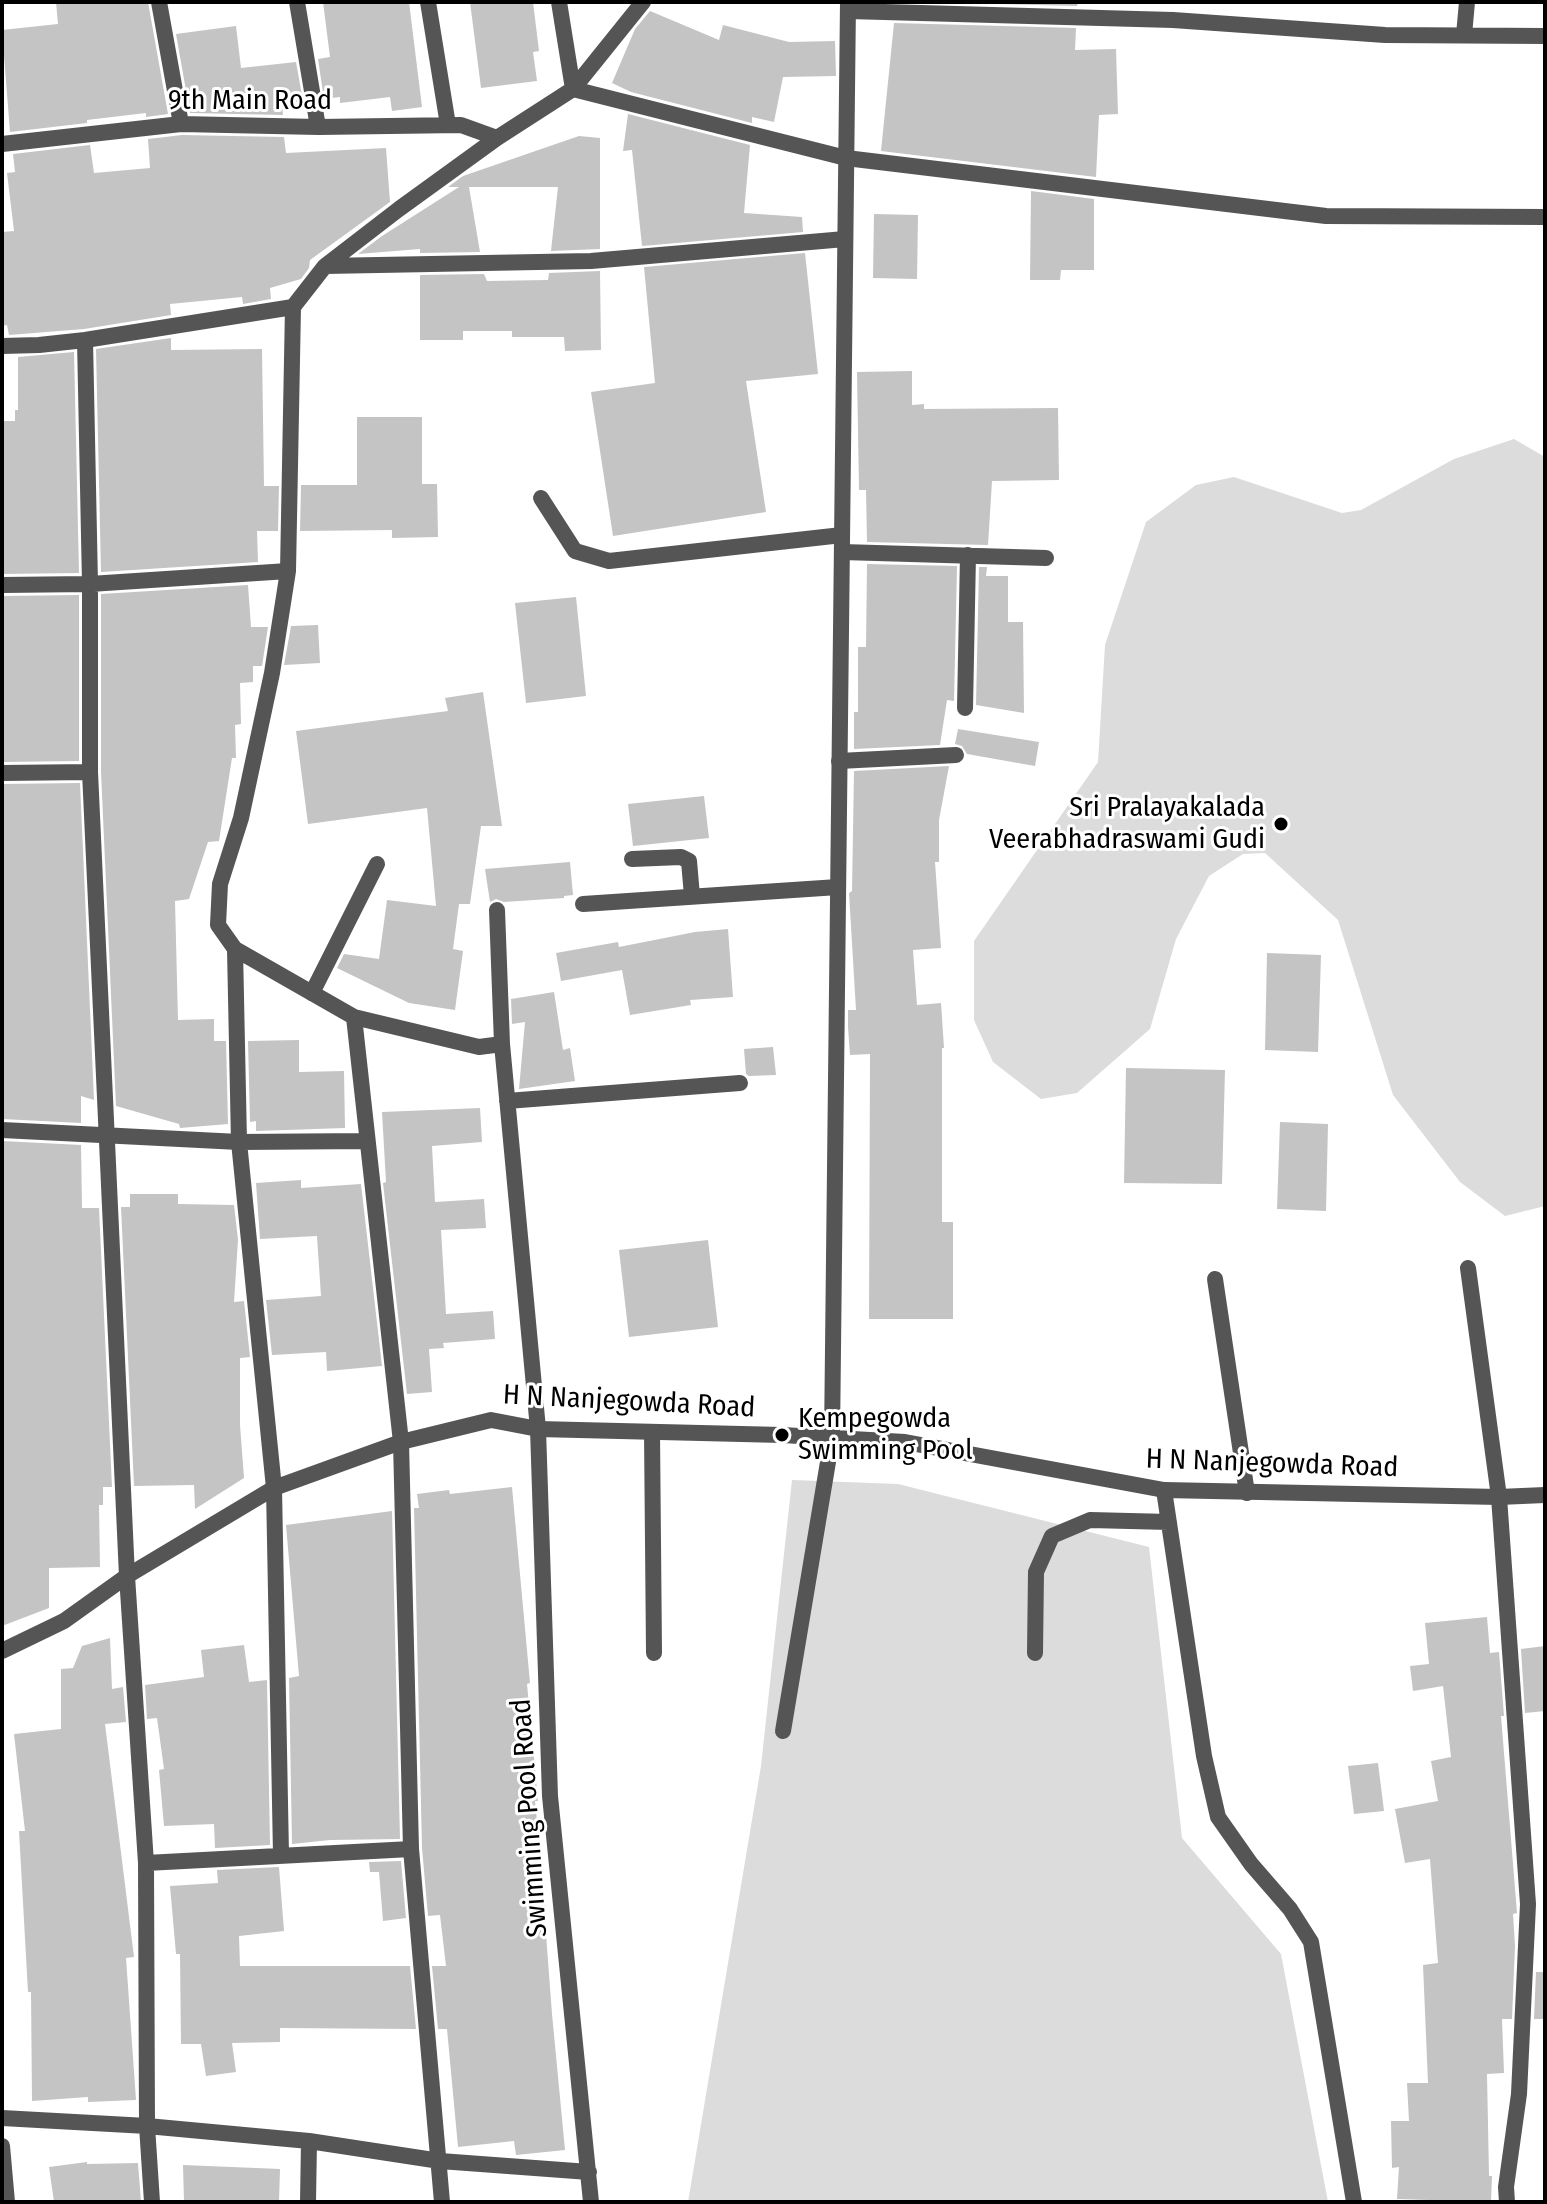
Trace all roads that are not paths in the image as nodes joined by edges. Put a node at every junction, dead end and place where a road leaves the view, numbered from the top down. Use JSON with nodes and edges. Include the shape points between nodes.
{"nodes":[{"id":1,"x":159,"y":2,"type":"edge"},
{"id":2,"x":297,"y":2,"type":"edge"},
{"id":3,"x":428,"y":2,"type":"edge"},
{"id":4,"x":559,"y":2,"type":"edge"},
{"id":5,"x":643,"y":2,"type":"edge"},
{"id":6,"x":1467,"y":2,"type":"edge"},
{"id":7,"x":848,"y":7,"type":"edge"},
{"id":8,"x":1464,"y":35,"type":"junction"},
{"id":9,"x":1545,"y":36,"type":"edge"},
{"id":10,"x":573,"y":89,"type":"junction"},
{"id":11,"x":181,"y":124,"type":"junction"},
{"id":12,"x":448,"y":125,"type":"junction"},
{"id":13,"x":318,"y":127,"type":"junction"},
{"id":14,"x":497,"y":138,"type":"junction"},
{"id":15,"x":2,"y":144,"type":"edge"},
{"id":16,"x":846,"y":158,"type":"junction"},
{"id":17,"x":1545,"y":217,"type":"edge"},
{"id":18,"x":845,"y":239,"type":"junction"},
{"id":19,"x":325,"y":266,"type":"junction"},
{"id":20,"x":293,"y":307,"type":"junction"},
{"id":21,"x":85,"y":340,"type":"junction"},
{"id":22,"x":2,"y":346,"type":"edge"},
{"id":23,"x":541,"y":498,"type":"dead end"},
{"id":24,"x":842,"y":544,"type":"junction"},
{"id":25,"x":968,"y":555,"type":"junction"},
{"id":26,"x":1046,"y":558,"type":"dead end"},
{"id":27,"x":288,"y":571,"type":"junction"},
{"id":28,"x":90,"y":584,"type":"junction"},
{"id":29,"x":2,"y":585,"type":"edge"},
{"id":30,"x":965,"y":708,"type":"dead end"},
{"id":31,"x":956,"y":755,"type":"dead end"},
{"id":32,"x":839,"y":761,"type":"junction"},
{"id":33,"x":90,"y":772,"type":"junction"},
{"id":34,"x":2,"y":773,"type":"edge"},
{"id":35,"x":632,"y":859,"type":"dead end"},
{"id":36,"x":377,"y":864,"type":"dead end"},
{"id":37,"x":838,"y":887,"type":"junction"},
{"id":38,"x":692,"y":896,"type":"junction"},
{"id":39,"x":583,"y":904,"type":"dead end"},
{"id":40,"x":497,"y":910,"type":"dead end"},
{"id":41,"x":235,"y":949,"type":"junction"},
{"id":42,"x":312,"y":993,"type":"junction"},
{"id":43,"x":354,"y":1017,"type":"junction"},
{"id":44,"x":502,"y":1044,"type":"junction"},
{"id":45,"x":740,"y":1083,"type":"dead end"},
{"id":46,"x":507,"y":1101,"type":"junction"},
{"id":47,"x":2,"y":1130,"type":"edge"},
{"id":48,"x":106,"y":1137,"type":"junction"},
{"id":49,"x":367,"y":1141,"type":"junction"},
{"id":50,"x":239,"y":1142,"type":"junction"},
{"id":51,"x":1468,"y":1268,"type":"dead end"},
{"id":52,"x":1215,"y":1279,"type":"dead end"},
{"id":53,"x":538,"y":1429,"type":"junction"},
{"id":54,"x":652,"y":1432,"type":"junction"},
{"id":55,"x":832,"y":1438,"type":"junction"},
{"id":56,"x":401,"y":1442,"type":"junction"},
{"id":57,"x":274,"y":1488,"type":"junction"},
{"id":58,"x":1164,"y":1490,"type":"junction"},
{"id":59,"x":1247,"y":1493,"type":"junction"},
{"id":60,"x":1545,"y":1495,"type":"edge"},
{"id":61,"x":1499,"y":1497,"type":"junction"},
{"id":62,"x":1169,"y":1522,"type":"junction"},
{"id":63,"x":127,"y":1576,"type":"junction"},
{"id":64,"x":2,"y":1651,"type":"edge"},
{"id":65,"x":654,"y":1653,"type":"dead end"},
{"id":66,"x":1035,"y":1653,"type":"dead end"},
{"id":67,"x":783,"y":1731,"type":"dead end"},
{"id":68,"x":411,"y":1849,"type":"junction"},
{"id":69,"x":281,"y":1855,"type":"junction"},
{"id":70,"x":146,"y":1863,"type":"junction"},
{"id":71,"x":2,"y":2118,"type":"edge"},
{"id":72,"x":147,"y":2126,"type":"junction"},
{"id":73,"x":309,"y":2141,"type":"junction"},
{"id":74,"x":2,"y":2146,"type":"edge"},
{"id":75,"x":440,"y":2161,"type":"junction"},
{"id":76,"x":589,"y":2172,"type":"junction"},
{"id":77,"x":7,"y":2202,"type":"edge"},
{"id":78,"x":152,"y":2202,"type":"edge"},
{"id":79,"x":308,"y":2202,"type":"edge"},
{"id":80,"x":442,"y":2202,"type":"edge"},
{"id":81,"x":591,"y":2202,"type":"edge"},
{"id":82,"x":1354,"y":2202,"type":"edge"},
{"id":83,"x":1507,"y":2202,"type":"edge"}],
"edges":[{"from":1,"to":11,"type":"street"},
{"from":2,"to":13,"type":"street"},
{"from":3,"to":12,"type":"street"},
{"from":4,"to":10,"type":"street"},
{"from":5,"to":10,"type":"street"},
{"from":6,"to":8,"type":"street"},
{"from":7,"to":8,"type":"street"},
{"from":7,"to":16,"type":"street"},
{"from":8,"to":9,"type":"street"},
{"from":10,"to":14,"type":"street"},
{"from":10,"to":16,"type":"street"},
{"from":11,"to":13,"type":"street","name":"9th Main Road"},
{"from":11,"to":15,"type":"street","name":"9th Main Road"},
{"from":12,"to":13,"type":"street","name":"9th Main Road"},
{"from":12,"to":14,"type":"street","name":"9th Main Road"},
{"from":14,"to":19,"type":"street"},
{"from":16,"to":17,"type":"street","via":[[1326,216]]},
{"from":16,"to":18,"type":"street"},
{"from":18,"to":19,"type":"street","via":[[591,261]]},
{"from":18,"to":24,"type":"street"},
{"from":19,"to":20,"type":"street"},
{"from":20,"to":21,"type":"street"},
{"from":20,"to":27,"type":"street"},
{"from":21,"to":22,"type":"street"},
{"from":21,"to":28,"type":"street"},
{"from":23,"to":24,"type":"street","via":[[575,551],[609,561]]},
{"from":24,"to":25,"type":"street"},
{"from":24,"to":32,"type":"street"},
{"from":25,"to":26,"type":"street"},
{"from":25,"to":30,"type":"street"},
{"from":27,"to":28,"type":"street"},
{"from":27,"to":41,"type":"street","via":[[241,818],[220,884],[218,925]]},
{"from":28,"to":29,"type":"street"},
{"from":28,"to":33,"type":"street"},
{"from":31,"to":32,"type":"street"},
{"from":32,"to":37,"type":"street"},
{"from":33,"to":34,"type":"street"},
{"from":33,"to":48,"type":"street"},
{"from":35,"to":38,"type":"street","via":[[689,861]]},
{"from":36,"to":42,"type":"street"},
{"from":37,"to":38,"type":"street"},
{"from":37,"to":55,"type":"street"},
{"from":38,"to":39,"type":"street"},
{"from":40,"to":44,"type":"street","name":"Swimming Pool Road"},
{"from":41,"to":42,"type":"street"},
{"from":41,"to":50,"type":"street"},
{"from":42,"to":43,"type":"street"},
{"from":43,"to":44,"type":"street","via":[[479,1047]]},
{"from":43,"to":49,"type":"street"},
{"from":44,"to":46,"type":"street","name":"Swimming Pool Road"},
{"from":45,"to":46,"type":"street"},
{"from":46,"to":53,"type":"street","name":"Swimming Pool Road"},
{"from":47,"to":48,"type":"street"},
{"from":48,"to":50,"type":"street"},
{"from":48,"to":63,"type":"street"},
{"from":49,"to":50,"type":"street"},
{"from":49,"to":56,"type":"street"},
{"from":50,"to":57,"type":"street"},
{"from":51,"to":61,"type":"street"},
{"from":52,"to":59,"type":"street"},
{"from":53,"to":54,"type":"street","name":"H N Nanjegowda Road"},
{"from":53,"to":56,"type":"street","name":"H N Nanjegowda Road","via":[[491,1420]]},
{"from":53,"to":76,"type":"street","name":"Swimming Pool Road","via":[[550,1796]]},
{"from":54,"to":55,"type":"street","name":"H N Nanjegowda Road"},
{"from":54,"to":65,"type":"street"},
{"from":55,"to":58,"type":"street","name":"H N Nanjegowda Road","via":[[905,1442]]},
{"from":55,"to":67,"type":"street"},
{"from":56,"to":57,"type":"street","name":"H N Nanjegowda Road"},
{"from":56,"to":68,"type":"street"},
{"from":57,"to":63,"type":"street","name":"H N Nanjegowda Road"},
{"from":57,"to":69,"type":"street"},
{"from":58,"to":59,"type":"street","name":"H N Nanjegowda Road"},
{"from":58,"to":62,"type":"street"},
{"from":59,"to":61,"type":"street","name":"H N Nanjegowda Road"},
{"from":60,"to":61,"type":"street","name":"H N Nanjegowda Road"},
{"from":61,"to":83,"type":"street","via":[[1528,1904],[1519,2094]]},
{"from":62,"to":66,"type":"street","via":[[1090,1520],[1052,1536],[1036,1572]]},
{"from":62,"to":82,"type":"street","via":[[1218,1817],[1311,1942]]},
{"from":63,"to":64,"type":"street","name":"H N Nanjegowda Road","via":[[64,1621]]},
{"from":63,"to":70,"type":"street"},
{"from":68,"to":69,"type":"street"},
{"from":68,"to":75,"type":"street"},
{"from":69,"to":70,"type":"street"},
{"from":70,"to":72,"type":"street"},
{"from":71,"to":72,"type":"street"},
{"from":72,"to":73,"type":"street"},
{"from":72,"to":78,"type":"street"},
{"from":73,"to":75,"type":"street"},
{"from":73,"to":79,"type":"street"},
{"from":74,"to":77,"type":"street"},
{"from":75,"to":76,"type":"street"},
{"from":75,"to":80,"type":"street"},
{"from":76,"to":81,"type":"street","name":"Swimming Pool Road"}]}
